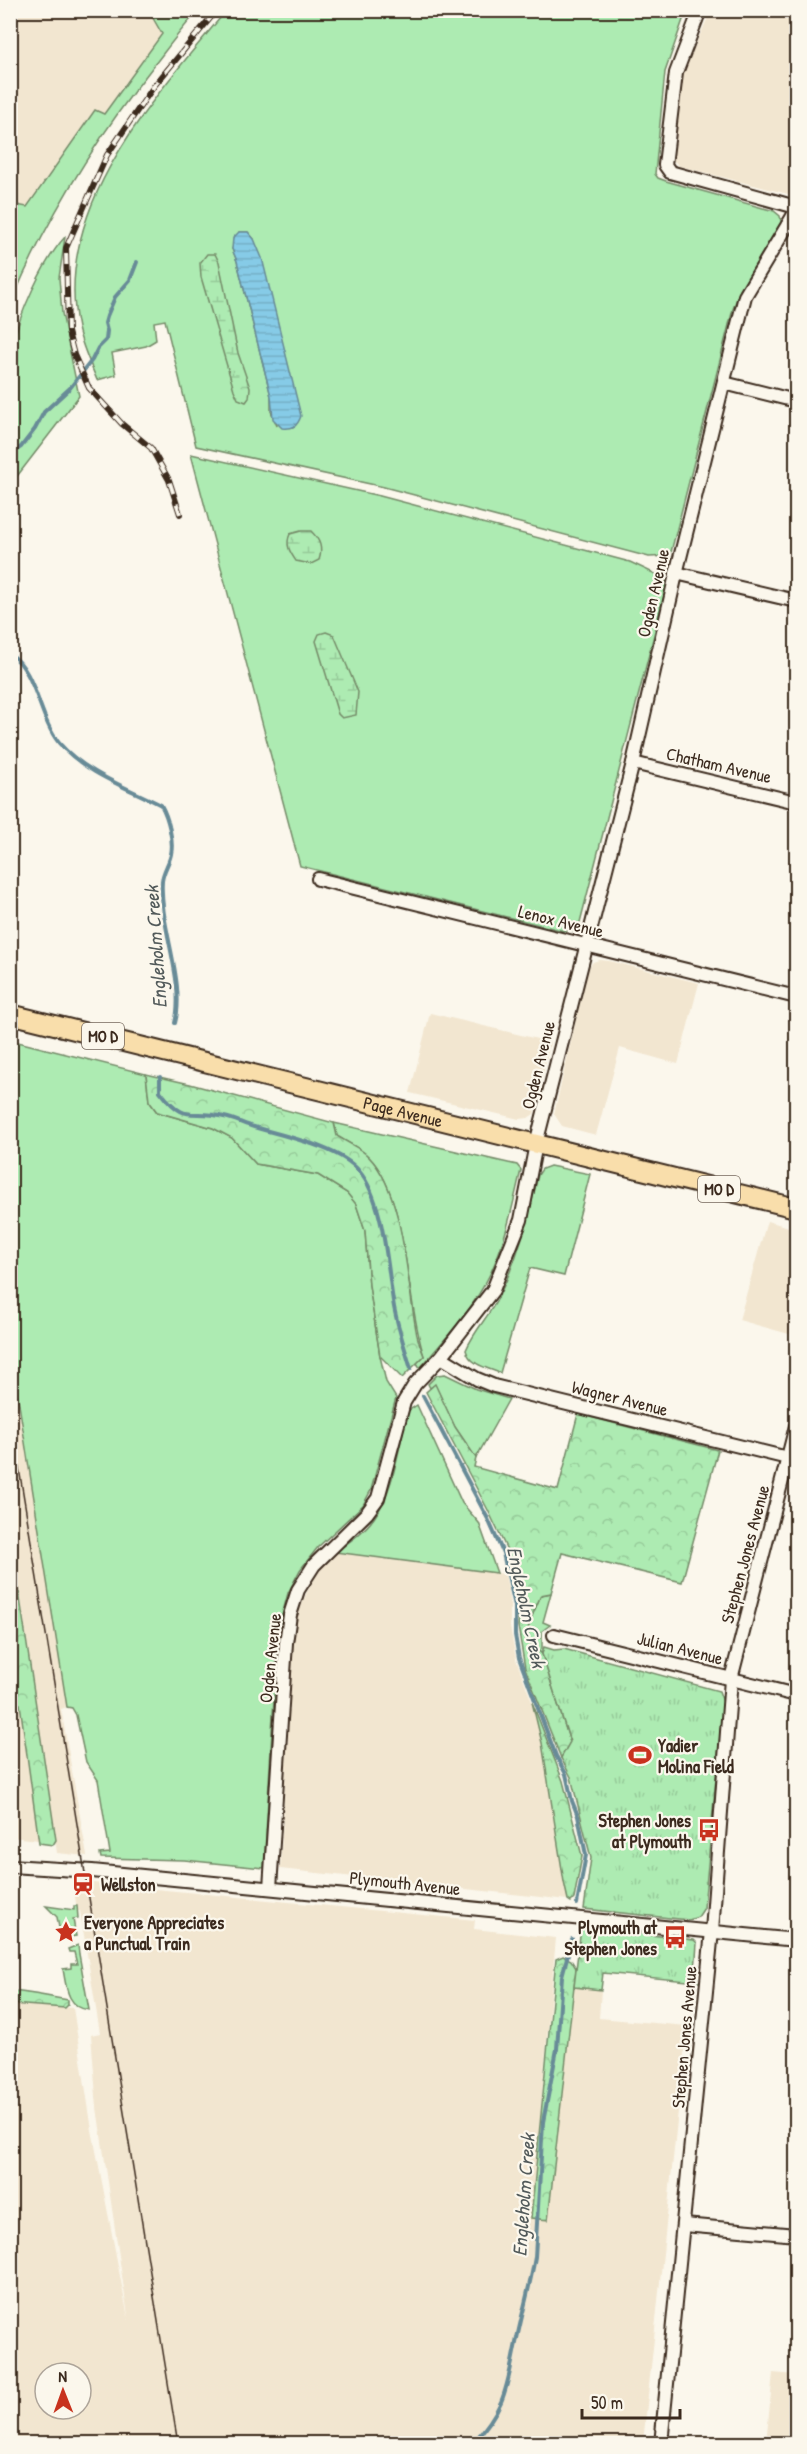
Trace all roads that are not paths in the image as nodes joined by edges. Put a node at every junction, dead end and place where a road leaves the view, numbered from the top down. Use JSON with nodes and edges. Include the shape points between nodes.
{"nodes":[{"id":1,"x":700,"y":10,"type":"edge"},
{"id":2,"x":796,"y":209,"type":"edge"},
{"id":3,"x":724,"y":383,"type":"junction"},
{"id":4,"x":796,"y":401,"type":"edge"},
{"id":5,"x":676,"y":573,"type":"junction"},
{"id":6,"x":796,"y":601,"type":"edge"},
{"id":7,"x":633,"y":764,"type":"junction"},
{"id":8,"x":796,"y":802,"type":"edge"},
{"id":9,"x":318,"y":879,"type":"dead end"},
{"id":10,"x":586,"y":946,"type":"junction"},
{"id":11,"x":796,"y":997,"type":"edge"},
{"id":12,"x":10,"y":1014,"type":"edge"},
{"id":13,"x":536,"y":1144,"type":"junction"},
{"id":14,"x":796,"y":1208,"type":"edge"},
{"id":15,"x":441,"y":1357,"type":"junction"},
{"id":16,"x":796,"y":1426,"type":"edge"},
{"id":17,"x":792,"y":1459,"type":"edge"},
{"id":18,"x":554,"y":1635,"type":"dead end"},
{"id":19,"x":731,"y":1679,"type":"junction"},
{"id":20,"x":796,"y":1695,"type":"edge"},
{"id":21,"x":10,"y":1866,"type":"edge"},
{"id":22,"x":270,"y":1888,"type":"junction"},
{"id":23,"x":712,"y":1931,"type":"junction"},
{"id":24,"x":796,"y":1940,"type":"edge"},
{"id":25,"x":684,"y":2225,"type":"junction"},
{"id":26,"x":796,"y":2235,"type":"edge"},
{"id":27,"x":662,"y":2444,"type":"edge"}],
"edges":[{"from":1,"to":2,"type":"street","via":[[676,73],[665,165],[670,172]]},
{"from":2,"to":3,"type":"street","name":"Ogden Avenue","via":[[746,296]]},
{"from":3,"to":4,"type":"street"},
{"from":3,"to":5,"type":"street","name":"Ogden Avenue"},
{"from":5,"to":6,"type":"street"},
{"from":5,"to":7,"type":"street","name":"Ogden Avenue"},
{"from":7,"to":8,"type":"street","name":"Chatham Avenue"},
{"from":7,"to":10,"type":"street","name":"Ogden Avenue"},
{"from":9,"to":10,"type":"street","name":"Lenox Avenue"},
{"from":10,"to":11,"type":"street","name":"Lenox Avenue"},
{"from":10,"to":13,"type":"street","name":"Ogden Avenue"},
{"from":12,"to":13,"type":"main road","name":"Page Avenue","number":"MO D"},
{"from":13,"to":14,"type":"main road","name":"Page Avenue","number":"MO D"},
{"from":13,"to":15,"type":"street","name":"Ogden Avenue","via":[[521,1220],[493,1290]]},
{"from":15,"to":17,"type":"street","name":"Wagner Avenue","via":[[494,1386]]},
{"from":15,"to":22,"type":"street","name":"Ogden Avenue","via":[[404,1402],[378,1498],[314,1565],[298,1590],[286,1643]]},
{"from":16,"to":17,"type":"street","name":"Stephen Jones Avenue"},
{"from":17,"to":19,"type":"street","name":"Stephen Jones Avenue"},
{"from":18,"to":19,"type":"street","name":"Julian Avenue"},
{"from":19,"to":20,"type":"street","name":"Julian Avenue"},
{"from":19,"to":23,"type":"street","name":"Stephen Jones Avenue"},
{"from":21,"to":22,"type":"street","name":"Plymouth Avenue"},
{"from":22,"to":23,"type":"street","name":"Plymouth Avenue"},
{"from":23,"to":24,"type":"street","name":"Plymouth Avenue"},
{"from":23,"to":25,"type":"street","name":"Stephen Jones Avenue"},
{"from":25,"to":26,"type":"street"},
{"from":25,"to":27,"type":"street","name":"Stephen Jones Avenue"}]}
